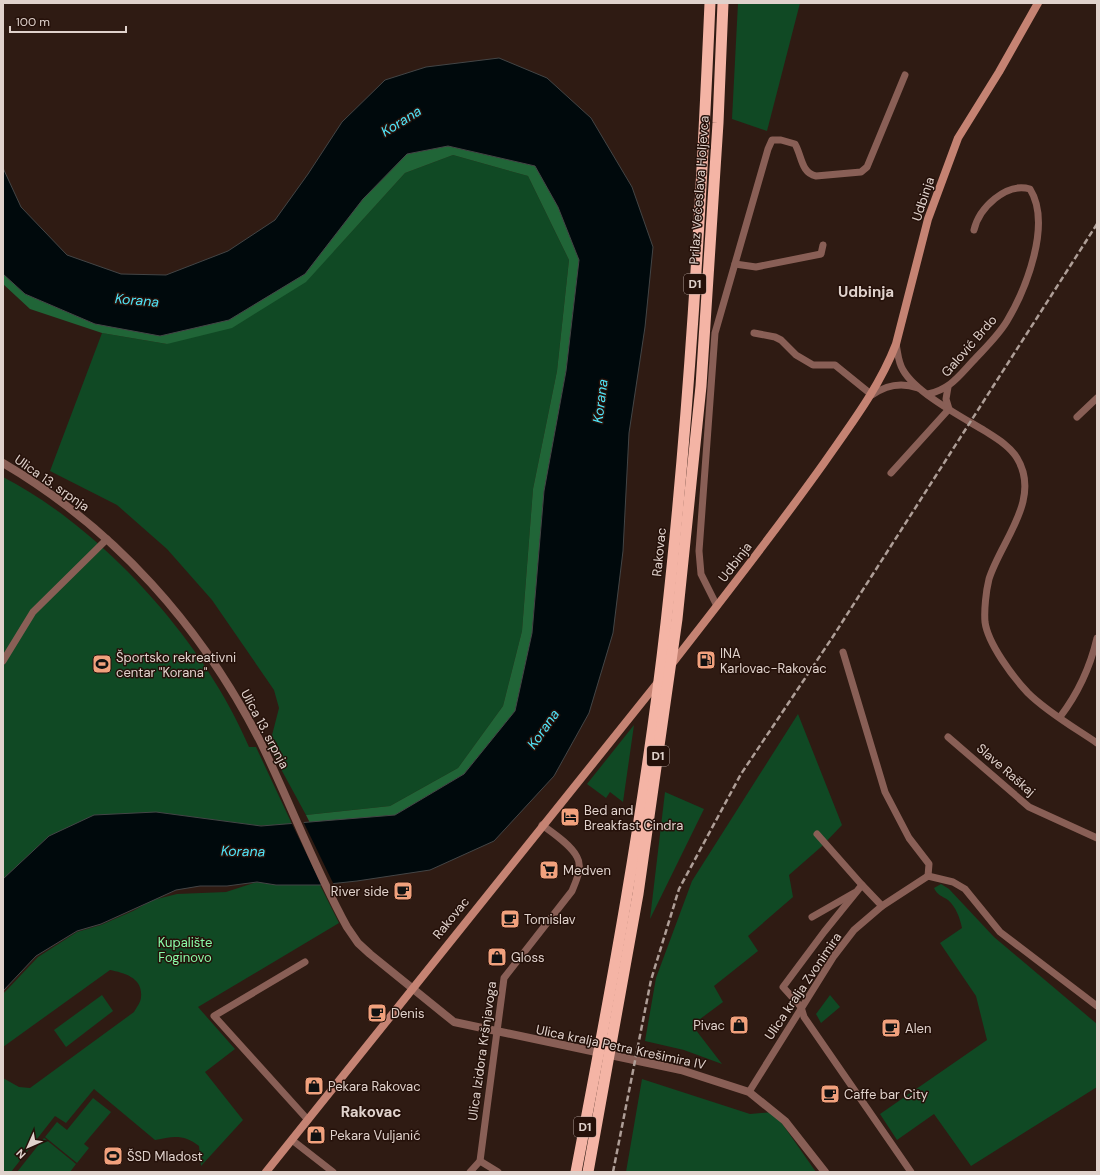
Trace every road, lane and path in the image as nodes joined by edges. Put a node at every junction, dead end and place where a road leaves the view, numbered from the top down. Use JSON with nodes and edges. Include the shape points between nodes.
{"nodes":[{"id":1,"x":710,"y":3,"type":"edge"},
{"id":2,"x":722,"y":3,"type":"edge"},
{"id":3,"x":1038,"y":3,"type":"edge"},
{"id":4,"x":905,"y":75,"type":"dead end"},
{"id":5,"x":974,"y":230,"type":"dead end"},
{"id":6,"x":822,"y":245,"type":"dead end"},
{"id":7,"x":734,"y":264,"type":"junction"},
{"id":8,"x":754,"y":333,"type":"dead end"},
{"id":9,"x":896,"y":344,"type":"junction"},
{"id":10,"x":948,"y":387,"type":"junction"},
{"id":11,"x":919,"y":389,"type":"junction"},
{"id":12,"x":928,"y":394,"type":"junction"},
{"id":13,"x":872,"y":395,"type":"junction"},
{"id":14,"x":1097,"y":398,"type":"edge"},
{"id":15,"x":949,"y":409,"type":"junction"},
{"id":16,"x":1077,"y":417,"type":"dead end"},
{"id":17,"x":685,"y":426,"type":"joint"},
{"id":18,"x":697,"y":427,"type":"joint"},
{"id":19,"x":3,"y":463,"type":"edge"},
{"id":20,"x":891,"y":473,"type":"dead end"},
{"id":21,"x":107,"y":539,"type":"junction"},
{"id":22,"x":717,"y":606,"type":"junction"},
{"id":23,"x":1097,"y":638,"type":"edge"},
{"id":24,"x":843,"y":652,"type":"dead end"},
{"id":25,"x":3,"y":661,"type":"edge"},
{"id":26,"x":1060,"y":717,"type":"junction"},
{"id":27,"x":948,"y":736,"type":"dead end"},
{"id":28,"x":1097,"y":743,"type":"edge"},
{"id":29,"x":542,"y":826,"type":"junction"},
{"id":30,"x":817,"y":834,"type":"dead end"},
{"id":31,"x":1096,"y":835,"type":"edge"},
{"id":32,"x":928,"y":876,"type":"junction"},
{"id":33,"x":860,"y":888,"type":"junction"},
{"id":34,"x":882,"y":906,"type":"junction"},
{"id":35,"x":812,"y":918,"type":"dead end"},
{"id":36,"x":305,"y":962,"type":"dead end"},
{"id":37,"x":412,"y":989,"type":"junction"},
{"id":38,"x":1097,"y":1006,"type":"edge"},
{"id":39,"x":802,"y":1007,"type":"junction"},
{"id":40,"x":497,"y":1033,"type":"junction"},
{"id":41,"x":749,"y":1092,"type":"junction"},
{"id":42,"x":308,"y":1120,"type":"junction"},
{"id":43,"x":292,"y":1140,"type":"junction"},
{"id":44,"x":480,"y":1161,"type":"junction"},
{"id":45,"x":266,"y":1172,"type":"edge"},
{"id":46,"x":333,"y":1172,"type":"edge"},
{"id":47,"x":470,"y":1172,"type":"edge"},
{"id":48,"x":498,"y":1172,"type":"edge"},
{"id":49,"x":576,"y":1172,"type":"edge"},
{"id":50,"x":588,"y":1172,"type":"edge"},
{"id":51,"x":825,"y":1172,"type":"edge"},
{"id":52,"x":911,"y":1172,"type":"edge"}],
"edges":[{"from":1,"to":17,"type":"highway","name":"Prilaz Većeslava Holjevca","number":"D1","via":[[705,123]]},
{"from":2,"to":18,"type":"highway","name":"Prilaz Većeslava Holjevca","number":"D1","via":[[718,124]]},
{"from":3,"to":9,"type":"main road","name":"Udbinja","via":[[958,138],[928,218]]},
{"from":4,"to":7,"type":"street","name":"Udbinja","via":[[867,166],[861,172],[809,175],[795,144],[772,140]]},
{"from":5,"to":10,"type":"street","name":"Galović Brdo","via":[[977,219],[986,207],[1004,193],[1022,187],[1030,189],[1034,195],[1040,219],[1039,233],[1021,295],[1006,323]]},
{"from":6,"to":7,"type":"street","via":[[821,254],[756,267]]},
{"from":7,"to":22,"type":"street","name":"Udbinja","via":[[715,332],[699,551],[701,574]]},
{"from":8,"to":13,"type":"street","via":[[781,340],[796,355],[813,365],[836,365]]},
{"from":9,"to":11,"type":"street","name":"Udbinja","via":[[899,362]]},
{"from":9,"to":13,"type":"main road","name":"Udbinja"},
{"from":10,"to":12,"type":"street","name":"Galović Brdo"},
{"from":10,"to":15,"type":"street","name":"Galović Brdo","via":[[946,399]]},
{"from":11,"to":12,"type":"street","name":"Udbinja"},
{"from":11,"to":13,"type":"street","name":"Udbinja","via":[[911,385],[895,385]]},
{"from":12,"to":15,"type":"street","name":"Udbinja"},
{"from":13,"to":22,"type":"main road","name":"Udbinja","via":[[781,523]]},
{"from":14,"to":16,"type":"street"},
{"from":15,"to":20,"type":"street"},
{"from":15,"to":26,"type":"street","name":"Udbinja","via":[[1002,443],[1017,458],[1023,472],[1025,488],[1021,508],[989,580],[985,621],[989,635],[1006,665],[1029,694]]},
{"from":17,"to":49,"type":"highway","name":"Rakovac","number":"D1","via":[[666,623],[651,738],[626,902]]},
{"from":18,"to":50,"type":"highway","name":"Rakovac","number":"D1","via":[[662,734],[638,894]]},
{"from":19,"to":21,"type":"street","name":"Ulica 13. srpnja","via":[[57,499]]},
{"from":21,"to":25,"type":"street","via":[[33,612]]},
{"from":21,"to":37,"type":"street","name":"Ulica 13. srpnja","via":[[139,569],[216,664],[264,751],[341,916],[358,943]]},
{"from":22,"to":29,"type":"main road","name":"Rakovac","via":[[644,701]]},
{"from":23,"to":26,"type":"street","via":[[1084,681]]},
{"from":24,"to":32,"type":"street","via":[[885,792],[909,838],[930,864]]},
{"from":26,"to":28,"type":"street","name":"Udbinja"},
{"from":27,"to":31,"type":"street","name":"Slave Raškaj","via":[[1029,807]]},
{"from":29,"to":37,"type":"main road","name":"Rakovac"},
{"from":29,"to":40,"type":"street","name":"Ulica Izidora Kršnjavoga","via":[[578,858],[578,875],[572,891],[504,978]]},
{"from":30,"to":33,"type":"street"},
{"from":32,"to":34,"type":"street","name":"Ulica kralja Zvonimira"},
{"from":32,"to":38,"type":"street","via":[[953,882],[965,889],[1000,932]]},
{"from":33,"to":34,"type":"street"},
{"from":33,"to":35,"type":"street"},
{"from":33,"to":39,"type":"street","via":[[783,987]]},
{"from":34,"to":39,"type":"street","name":"Ulica kralja Zvonimira","via":[[854,930],[834,956]]},
{"from":36,"to":42,"type":"street","via":[[214,1016]]},
{"from":37,"to":40,"type":"street","name":"Ulica kralja Petra Krešimira IV","via":[[454,1022]]},
{"from":37,"to":42,"type":"main road","name":"Rakovac"},
{"from":39,"to":41,"type":"street","name":"Ulica kralja Zvonimira"},
{"from":39,"to":52,"type":"street","via":[[804,1017]]},
{"from":40,"to":41,"type":"street","name":"Ulica kralja Petra Krešimira IV","via":[[681,1070]]},
{"from":40,"to":44,"type":"street","name":"Ulica Izidora Kršnjavoga"},
{"from":41,"to":51,"type":"street","name":"Ulica kralja Petra Krešimira IV","via":[[785,1121]]},
{"from":42,"to":43,"type":"main road","name":"Rakovac"},
{"from":43,"to":45,"type":"main road","name":"Rakovac"},
{"from":43,"to":46,"type":"street"},
{"from":44,"to":47,"type":"street"},
{"from":44,"to":48,"type":"street"}]}
